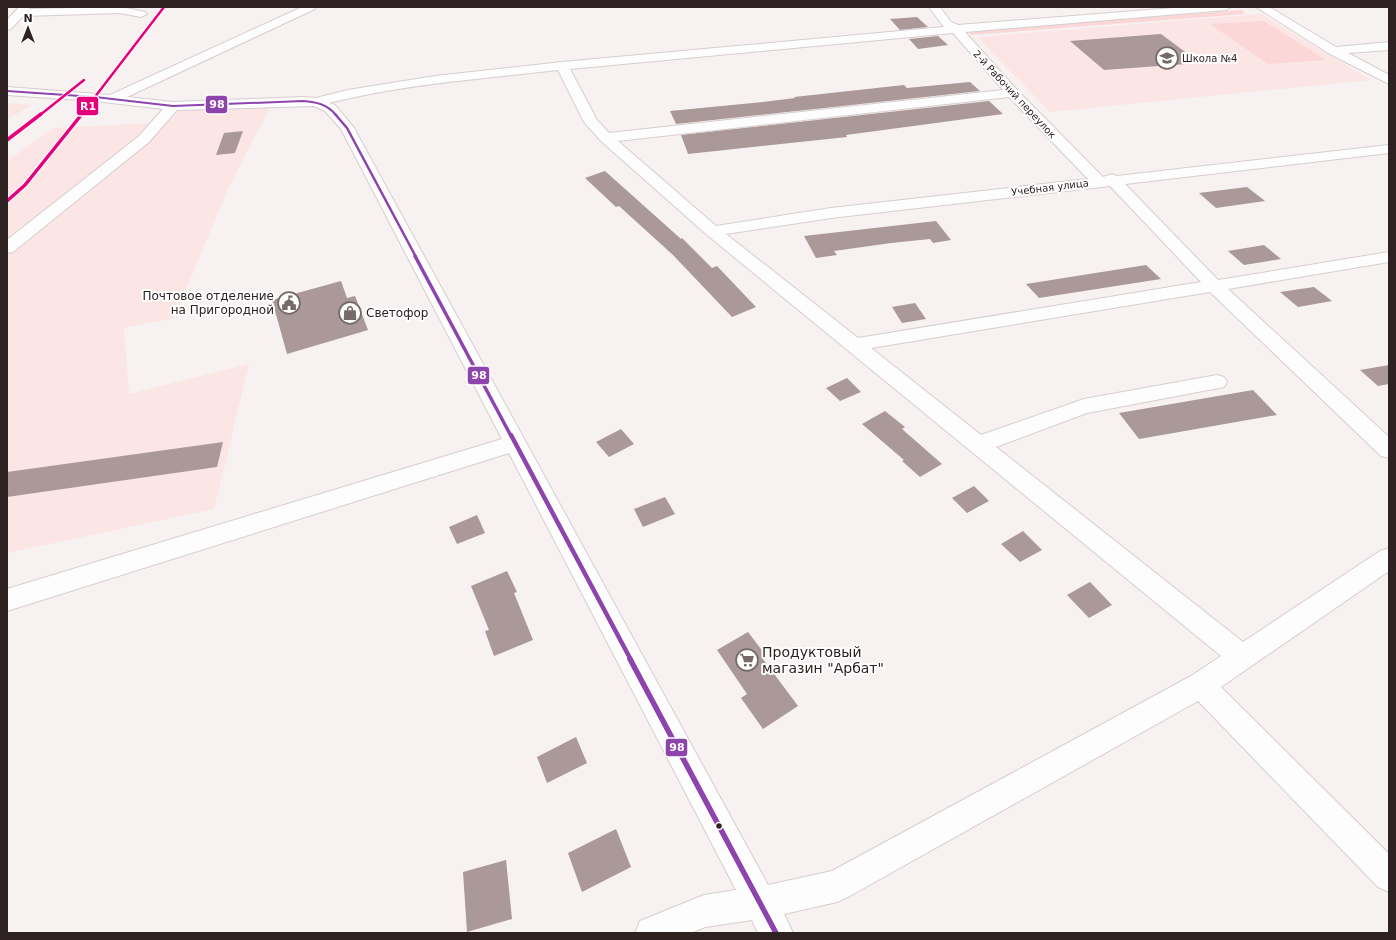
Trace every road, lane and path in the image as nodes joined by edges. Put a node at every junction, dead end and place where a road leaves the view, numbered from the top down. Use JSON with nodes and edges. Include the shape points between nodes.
{"nodes":[{"id":1,"x":311,"y":7,"type":"edge"},
{"id":2,"x":934,"y":7,"type":"edge"},
{"id":3,"x":1226,"y":7,"type":"edge"},
{"id":4,"x":1261,"y":7,"type":"edge"},
{"id":5,"x":22,"y":10,"type":"edge"},
{"id":6,"x":141,"y":14,"type":"dead end"},
{"id":7,"x":7,"y":27,"type":"edge"},
{"id":8,"x":956,"y":29,"type":"junction"},
{"id":9,"x":1389,"y":46,"type":"edge"},
{"id":10,"x":1334,"y":51,"type":"junction"},
{"id":11,"x":562,"y":66,"type":"junction"},
{"id":12,"x":1389,"y":80,"type":"edge"},
{"id":13,"x":7,"y":90,"type":"edge"},
{"id":14,"x":1012,"y":93,"type":"junction"},
{"id":15,"x":112,"y":99,"type":"junction"},
{"id":16,"x":316,"y":102,"type":"junction"},
{"id":17,"x":173,"y":106,"type":"junction"},
{"id":18,"x":606,"y":138,"type":"junction"},
{"id":19,"x":1389,"y":148,"type":"edge"},
{"id":20,"x":1105,"y":180,"type":"junction"},
{"id":21,"x":712,"y":231,"type":"junction"},
{"id":22,"x":7,"y":248,"type":"edge"},
{"id":23,"x":1389,"y":257,"type":"edge"},
{"id":24,"x":1213,"y":285,"type":"junction"},
{"id":25,"x":853,"y":345,"type":"junction"},
{"id":26,"x":1217,"y":382,"type":"dead end"},
{"id":27,"x":515,"y":443,"type":"junction"},
{"id":28,"x":978,"y":445,"type":"junction"},
{"id":29,"x":1389,"y":450,"type":"edge"},
{"id":30,"x":1389,"y":558,"type":"edge"},
{"id":31,"x":7,"y":600,"type":"edge"},
{"id":32,"x":1242,"y":657,"type":"junction"},
{"id":33,"x":1201,"y":685,"type":"junction"},
{"id":34,"x":1389,"y":876,"type":"edge"},
{"id":35,"x":761,"y":903,"type":"junction"},
{"id":36,"x":652,"y":933,"type":"edge"},
{"id":37,"x":776,"y":933,"type":"edge"}],
"edges":[{"from":1,"to":15,"type":"street"},
{"from":2,"to":8,"type":"street","name":"2-й Рабочий переулок","via":[[947,24]]},
{"from":3,"to":8,"type":"street"},
{"from":4,"to":10,"type":"street"},
{"from":5,"to":6,"type":"street","via":[[120,10]]},
{"from":5,"to":7,"type":"street"},
{"from":8,"to":11,"type":"street"},
{"from":8,"to":14,"type":"street","name":"2-й Рабочий переулок"},
{"from":9,"to":10,"type":"street"},
{"from":10,"to":12,"type":"street"},
{"from":11,"to":16,"type":"street","via":[[435,80],[348,94]]},
{"from":11,"to":18,"type":"street","via":[[591,122]]},
{"from":13,"to":15,"type":"street"},
{"from":14,"to":18,"type":"street"},
{"from":14,"to":20,"type":"street","name":"2-й Рабочий переулок"},
{"from":15,"to":17,"type":"street"},
{"from":16,"to":17,"type":"street"},
{"from":16,"to":27,"type":"street","via":[[330,108],[347,128]]},
{"from":17,"to":22,"type":"street","via":[[144,139]]},
{"from":18,"to":21,"type":"street"},
{"from":19,"to":20,"type":"street","name":"Учебная улица"},
{"from":20,"to":21,"type":"street","name":"Учебная улица","via":[[831,213]]},
{"from":20,"to":24,"type":"street","name":"2-й Рабочий переулок"},
{"from":21,"to":25,"type":"street"},
{"from":23,"to":24,"type":"street"},
{"from":24,"to":25,"type":"street"},
{"from":24,"to":29,"type":"street","name":"2-й Рабочий переулок"},
{"from":25,"to":28,"type":"street"},
{"from":26,"to":28,"type":"street","via":[[1084,406]]},
{"from":27,"to":31,"type":"street"},
{"from":27,"to":35,"type":"street"},
{"from":28,"to":32,"type":"street"},
{"from":30,"to":32,"type":"street"},
{"from":32,"to":33,"type":"street"},
{"from":33,"to":34,"type":"street"},
{"from":33,"to":35,"type":"street","via":[[837,886]]},
{"from":35,"to":36,"type":"street","via":[[704,911]]},
{"from":35,"to":37,"type":"street"}]}
